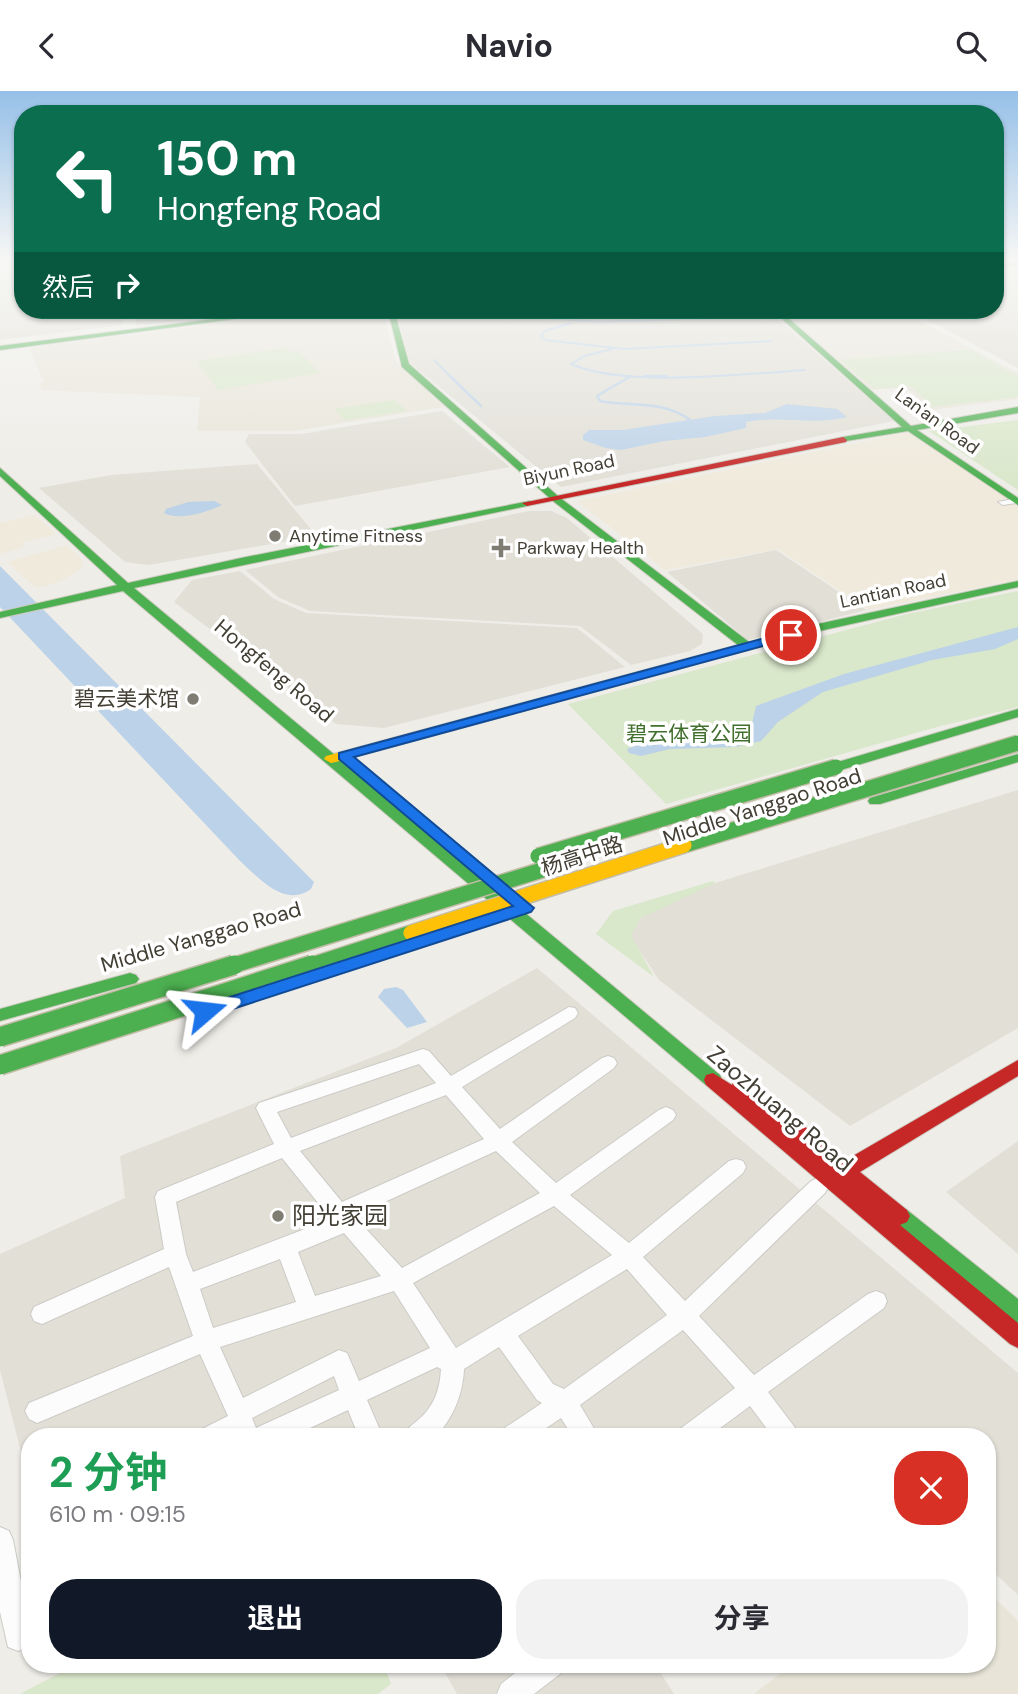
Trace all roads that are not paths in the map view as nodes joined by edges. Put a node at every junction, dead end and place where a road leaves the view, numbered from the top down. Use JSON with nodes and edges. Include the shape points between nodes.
{"nodes":[{"id":1,"x":78,"y":336,"type":"edge"},
{"id":2,"x":85,"y":336,"type":"edge"},
{"id":3,"x":398,"y":336,"type":"edge"},
{"id":4,"x":804,"y":336,"type":"edge"},
{"id":5,"x":0,"y":346,"type":"edge"},
{"id":6,"x":1018,"y":407,"type":"edge"},
{"id":7,"x":904,"y":424,"type":"junction"},
{"id":8,"x":0,"y":462,"type":"edge"},
{"id":9,"x":0,"y":471,"type":"edge"},
{"id":10,"x":554,"y":496,"type":"junction"},
{"id":11,"x":1012,"y":501,"type":"edge"},
{"id":12,"x":127,"y":582,"type":"junction"},
{"id":13,"x":1018,"y":584,"type":"edge"},
{"id":14,"x":47,"y":601,"type":"junction"},
{"id":15,"x":0,"y":608,"type":"edge"},
{"id":16,"x":0,"y":615,"type":"edge"},
{"id":17,"x":748,"y":647,"type":"junction"},
{"id":18,"x":1018,"y":713,"type":"edge"},
{"id":19,"x":1018,"y":720,"type":"edge"},
{"id":20,"x":1018,"y":729,"type":"edge"},
{"id":21,"x":1018,"y":743,"type":"edge"},
{"id":22,"x":1018,"y":750,"type":"edge"},
{"id":23,"x":338,"y":757,"type":"junction"},
{"id":24,"x":1018,"y":758,"type":"edge"},
{"id":25,"x":707,"y":855,"type":"dead end"},
{"id":26,"x":642,"y":876,"type":"dead end"},
{"id":27,"x":478,"y":877,"type":"junction"},
{"id":28,"x":505,"y":880,"type":"junction"},
{"id":29,"x":542,"y":891,"type":"junction"},
{"id":30,"x":519,"y":911,"type":"junction"},
{"id":31,"x":208,"y":974,"type":"junction"},
{"id":32,"x":226,"y":992,"type":"junction"},
{"id":33,"x":569,"y":1013,"type":"dead end"},
{"id":34,"x":0,"y":1015,"type":"edge"},
{"id":35,"x":0,"y":1028,"type":"edge"},
{"id":36,"x":0,"y":1037,"type":"edge"},
{"id":37,"x":608,"y":1063,"type":"dead end"},
{"id":38,"x":57,"y":1064,"type":"dead end"},
{"id":39,"x":0,"y":1065,"type":"edge"},
{"id":40,"x":1018,"y":1067,"type":"edge"},
{"id":41,"x":0,"y":1076,"type":"edge"},
{"id":42,"x":449,"y":1086,"type":"junction"},
{"id":43,"x":666,"y":1115,"type":"dead end"},
{"id":44,"x":498,"y":1141,"type":"junction"},
{"id":45,"x":286,"y":1148,"type":"junction"},
{"id":46,"x":736,"y":1167,"type":"dead end"},
{"id":47,"x":831,"y":1179,"type":"junction"},
{"id":48,"x":555,"y":1195,"type":"junction"},
{"id":49,"x":339,"y":1213,"type":"junction"},
{"id":50,"x":286,"y":1247,"type":"junction"},
{"id":51,"x":175,"y":1254,"type":"junction"},
{"id":52,"x":629,"y":1256,"type":"junction"},
{"id":53,"x":399,"y":1280,"type":"junction"},
{"id":54,"x":187,"y":1284,"type":"junction"},
{"id":55,"x":876,"y":1301,"type":"dead end"},
{"id":56,"x":309,"y":1309,"type":"junction"},
{"id":57,"x":1018,"y":1313,"type":"edge"},
{"id":58,"x":42,"y":1314,"type":"dead end"},
{"id":59,"x":683,"y":1317,"type":"junction"},
{"id":60,"x":502,"y":1333,"type":"junction"},
{"id":61,"x":1018,"y":1337,"type":"edge"},
{"id":62,"x":206,"y":1341,"type":"junction"},
{"id":63,"x":453,"y":1363,"type":"junction"},
{"id":64,"x":752,"y":1390,"type":"junction"},
{"id":65,"x":355,"y":1396,"type":"junction"},
{"id":66,"x":565,"y":1402,"type":"junction"},
{"id":67,"x":37,"y":1411,"type":"dead end"},
{"id":68,"x":243,"y":1424,"type":"edge"},
{"id":69,"x":284,"y":1428,"type":"edge"},
{"id":70,"x":367,"y":1428,"type":"edge"},
{"id":71,"x":425,"y":1428,"type":"edge"},
{"id":72,"x":525,"y":1428,"type":"edge"},
{"id":73,"x":581,"y":1428,"type":"edge"},
{"id":74,"x":700,"y":1428,"type":"edge"},
{"id":75,"x":781,"y":1428,"type":"edge"},
{"id":76,"x":0,"y":1541,"type":"edge"},
{"id":77,"x":18,"y":1637,"type":"dead end"},
{"id":78,"x":538,"y":1673,"type":"edge"},
{"id":79,"x":511,"y":1694,"type":"edge"}],
"edges":[{"from":1,"to":5,"type":"main road"},
{"from":2,"to":5,"type":"main road"},
{"from":3,"to":10,"type":"main road","via":[[405,365]]},
{"from":4,"to":7,"type":"main road","name":"Lan'an Road"},
{"from":6,"to":7,"type":"main road","name":"Biyun Road"},
{"from":7,"to":10,"type":"main road","name":"Biyun Road"},
{"from":7,"to":11,"type":"main road","name":"Lan'an Road"},
{"from":8,"to":12,"type":"main road","name":"Hongfeng Road"},
{"from":9,"to":12,"type":"main road","name":"Hongfeng Road"},
{"from":10,"to":12,"type":"main road","name":"Biyun Road"},
{"from":10,"to":17,"type":"main road"},
{"from":12,"to":14,"type":"main road","name":"Biyun Road"},
{"from":12,"to":23,"type":"main road","name":"Hongfeng Road"},
{"from":13,"to":17,"type":"main road","name":"Lantian Road"},
{"from":14,"to":15,"type":"main road"},
{"from":14,"to":16,"type":"main road"},
{"from":17,"to":23,"type":"main road","name":"Lantian Road"},
{"from":18,"to":28,"type":"main road","bridge":true,"via":[[541,854]]},
{"from":19,"to":27,"type":"main road","name":"Middle Yanggao Road"},
{"from":20,"to":28,"type":"main road","name":"杨高中路","bridge":true},
{"from":21,"to":29,"type":"main road","name":"杨高中路","bridge":true},
{"from":22,"to":30,"type":"main road","name":"Middle Yanggao Road","via":[[727,839]]},
{"from":23,"to":27,"type":"main road","name":"Hongfeng Road"},
{"from":24,"to":25,"type":"main road"},
{"from":26,"to":29,"type":"main road","bridge":true},
{"from":27,"to":30,"type":"main road","name":"Hongfeng Road"},
{"from":27,"to":34,"type":"main road","name":"Middle Yanggao Road"},
{"from":28,"to":31,"type":"main road","name":"杨高中路","bridge":true},
{"from":29,"to":32,"type":"main road","name":"杨高中路","bridge":true},
{"from":30,"to":41,"type":"main road","name":"Middle Yanggao Road"},
{"from":30,"to":47,"type":"main road","name":"Zaozhuang Road"},
{"from":31,"to":35,"type":"main road","bridge":true},
{"from":31,"to":36,"type":"main road","name":"杨高中路","bridge":true},
{"from":32,"to":38,"type":"main road","bridge":true},
{"from":32,"to":39,"type":"main road","name":"杨高中路","bridge":true},
{"from":33,"to":42,"type":"street"},
{"from":37,"to":44,"type":"street"},
{"from":40,"to":47,"type":"main road"},
{"from":42,"to":44,"type":"street"},
{"from":42,"to":45,"type":"street"},
{"from":42,"to":45,"type":"street","via":[[423,1056],[266,1108]]},
{"from":43,"to":48,"type":"street"},
{"from":44,"to":48,"type":"street"},
{"from":44,"to":49,"type":"street"},
{"from":45,"to":49,"type":"street"},
{"from":45,"to":51,"type":"street","via":[[165,1197]]},
{"from":46,"to":52,"type":"street"},
{"from":47,"to":57,"type":"main road","name":"Zaozhuang Road"},
{"from":47,"to":59,"type":"street"},
{"from":47,"to":61,"type":"main road","name":"Zaozhuang Road"},
{"from":48,"to":52,"type":"street"},
{"from":48,"to":53,"type":"street"},
{"from":49,"to":50,"type":"street","via":[[347,1222]]},
{"from":49,"to":53,"type":"street"},
{"from":50,"to":54,"type":"street"},
{"from":50,"to":56,"type":"street"},
{"from":51,"to":54,"type":"street"},
{"from":51,"to":58,"type":"street"},
{"from":52,"to":59,"type":"street"},
{"from":52,"to":60,"type":"street"},
{"from":53,"to":56,"type":"street"},
{"from":53,"to":63,"type":"street"},
{"from":54,"to":62,"type":"street"},
{"from":55,"to":64,"type":"street"},
{"from":56,"to":62,"type":"street"},
{"from":59,"to":64,"type":"street"},
{"from":59,"to":66,"type":"street"},
{"from":60,"to":63,"type":"street"},
{"from":60,"to":66,"type":"street","via":[[545,1392]]},
{"from":62,"to":67,"type":"street"},
{"from":62,"to":68,"type":"street"},
{"from":63,"to":65,"type":"street","via":[[437,1356]]},
{"from":63,"to":71,"type":"street","via":[[453,1380],[439,1415]]},
{"from":64,"to":74,"type":"street"},
{"from":64,"to":75,"type":"street"},
{"from":65,"to":68,"type":"street","via":[[339,1361]]},
{"from":65,"to":69,"type":"street"},
{"from":65,"to":70,"type":"street"},
{"from":66,"to":72,"type":"street"},
{"from":66,"to":73,"type":"street"},
{"from":76,"to":77,"type":"street"},
{"from":78,"to":79,"type":"street"}]}
